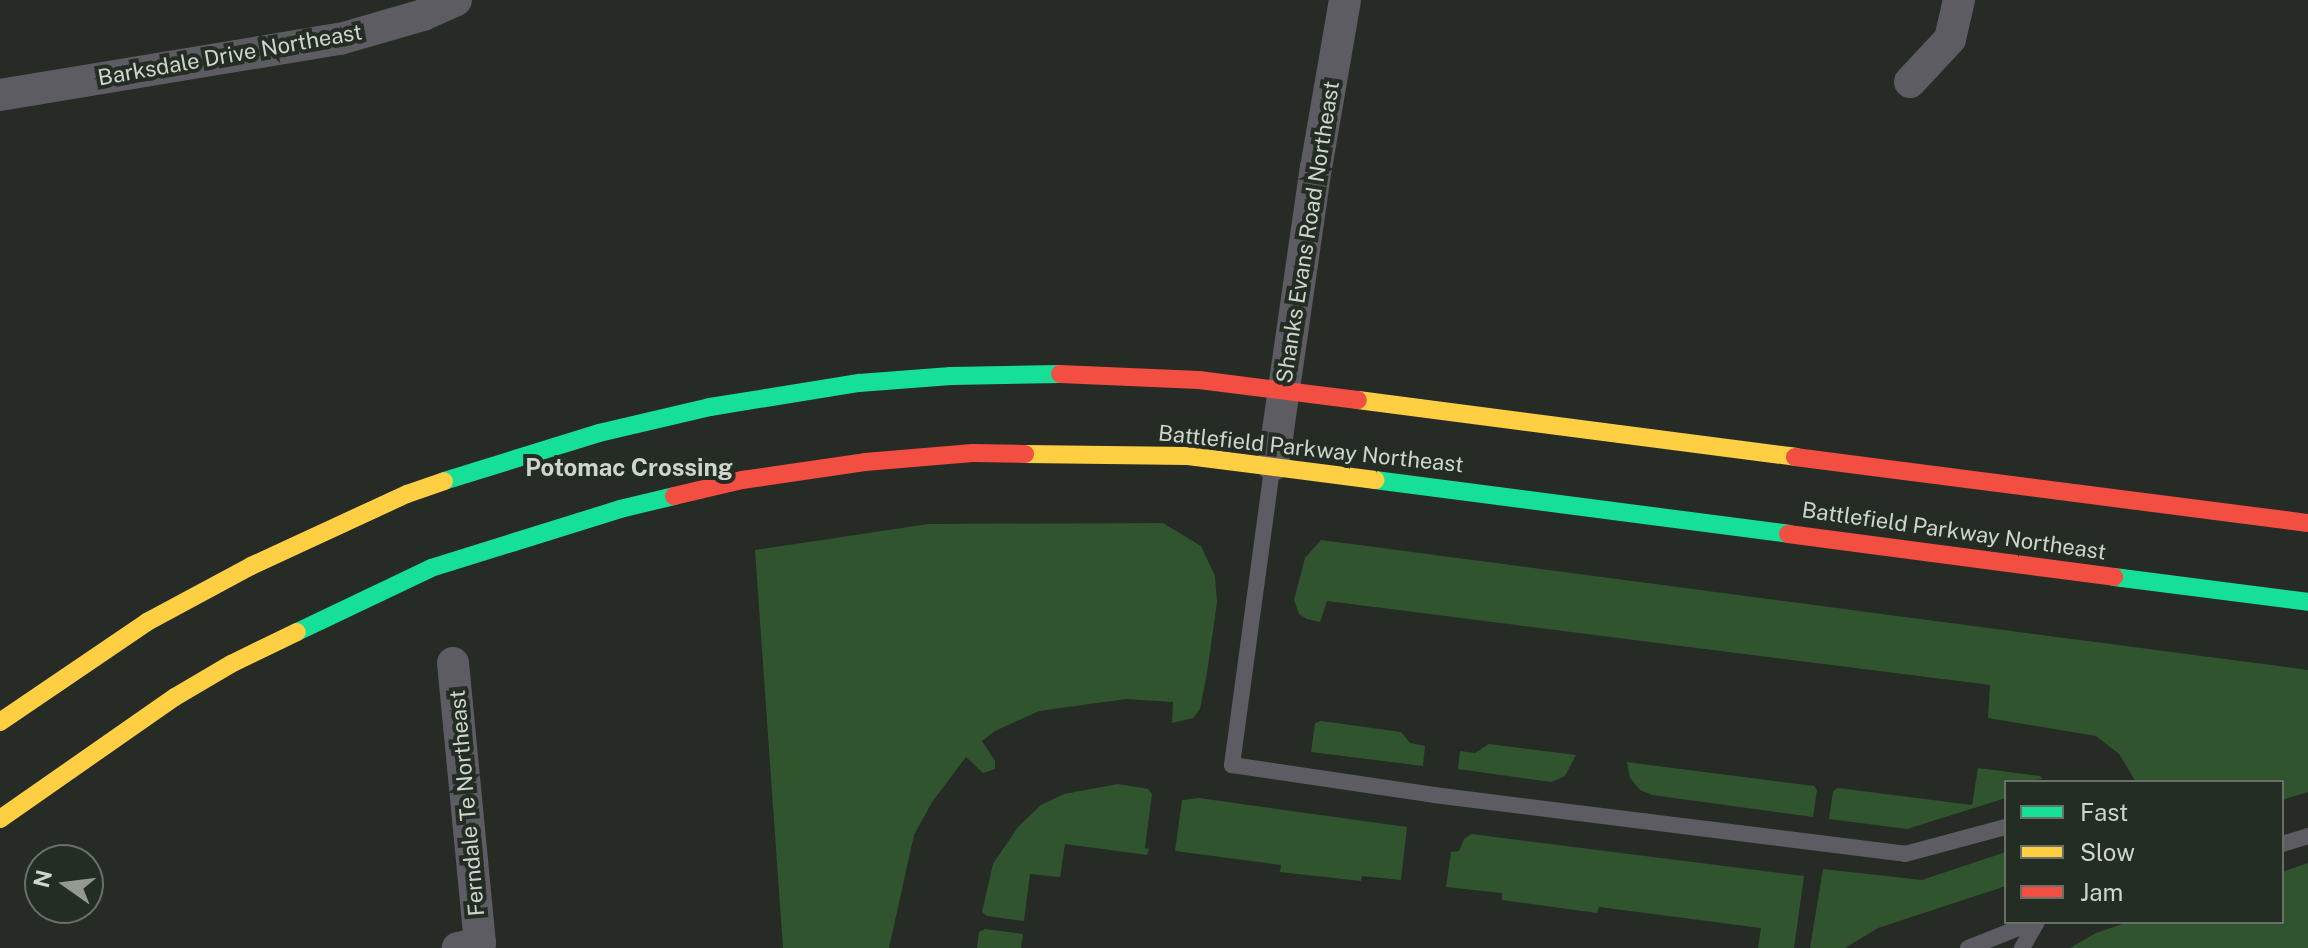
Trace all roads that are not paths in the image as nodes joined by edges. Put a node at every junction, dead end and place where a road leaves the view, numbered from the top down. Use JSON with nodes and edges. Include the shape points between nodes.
{"nodes":[{"id":1,"x":456,"y":0,"type":"edge"},
{"id":2,"x":1345,"y":0,"type":"edge"},
{"id":3,"x":1959,"y":0,"type":"edge"},
{"id":4,"x":1910,"y":82,"type":"dead end"},
{"id":5,"x":0,"y":95,"type":"edge"},
{"id":6,"x":1285,"y":390,"type":"junction"},
{"id":7,"x":1273,"y":465,"type":"junction"},
{"id":8,"x":2308,"y":523,"type":"edge"},
{"id":9,"x":2308,"y":602,"type":"edge"},
{"id":10,"x":453,"y":663,"type":"dead end"},
{"id":11,"x":0,"y":722,"type":"edge"},
{"id":12,"x":0,"y":819,"type":"edge"},
{"id":13,"x":2004,"y":828,"type":"edge"},
{"id":14,"x":2308,"y":836,"type":"edge"},
{"id":15,"x":2284,"y":843,"type":"edge"},
{"id":16,"x":2031,"y":924,"type":"edge"},
{"id":17,"x":2035,"y":924,"type":"edge"},
{"id":18,"x":473,"y":946,"type":"edge"},
{"id":19,"x":1968,"y":948,"type":"edge"},
{"id":20,"x":2022,"y":948,"type":"edge"}],
"edges":[{"from":1,"to":5,"type":"street","name":"Barksdale Drive Northeast","via":[[340,39]]},
{"from":2,"to":6,"type":"street","name":"Shanks Evans Road Northeast"},
{"from":3,"to":4,"type":"street","via":[[1950,39]]},
{"from":6,"to":7,"type":"street","name":"Shanks Evans Road Northeast"},
{"from":6,"to":8,"type":"main road"},
{"from":6,"to":11,"type":"main road","via":[[1088,374],[951,376],[788,392],[599,433],[407,494],[251,566],[147,622]]},
{"from":7,"to":9,"type":"main road","name":"Battlefield Parkway Northeast"},
{"from":7,"to":12,"type":"main road","name":"Battlefield Parkway Northeast","via":[[1188,456],[973,453],[742,480],[620,509],[431,568],[291,634],[175,697]]},
{"from":7,"to":13,"type":"lane","via":[[1232,765],[1905,854]]},
{"from":10,"to":18,"type":"street","name":"Ferndale Te Northeast"},
{"from":14,"to":15,"type":"lane"},
{"from":16,"to":19,"type":"lane"},
{"from":17,"to":20,"type":"lane"}]}
